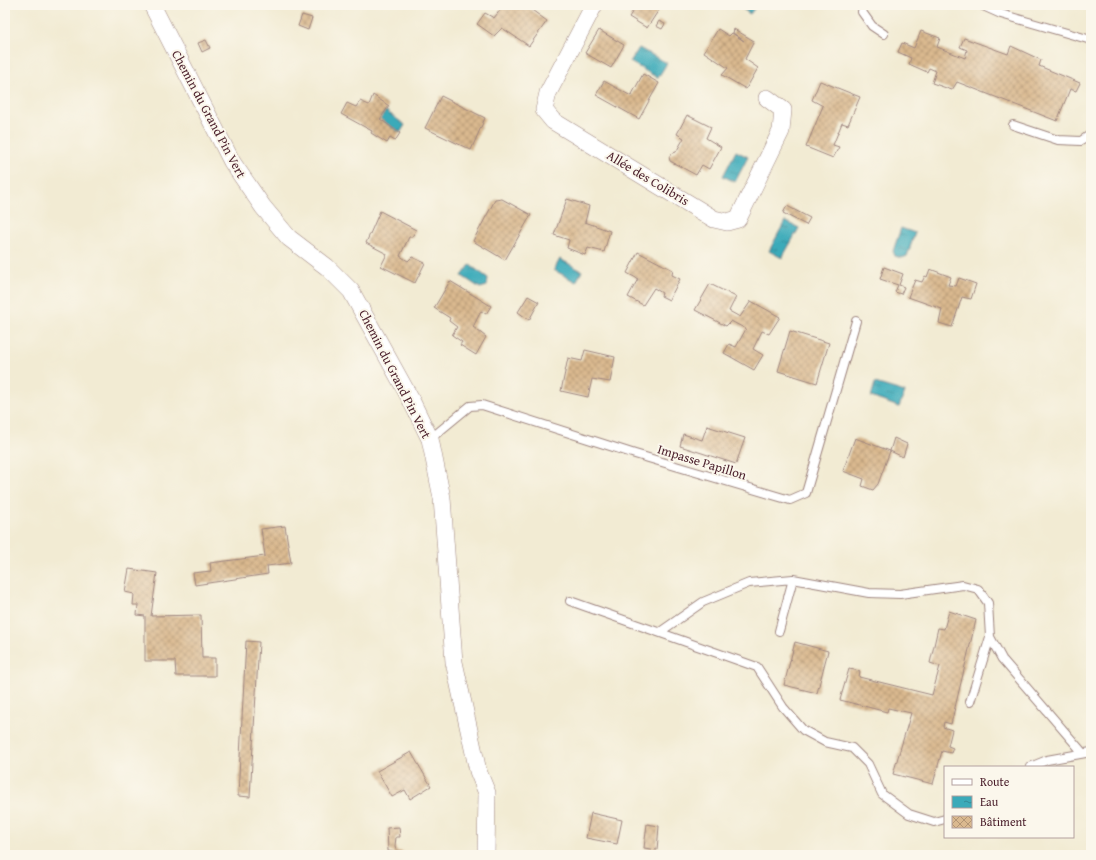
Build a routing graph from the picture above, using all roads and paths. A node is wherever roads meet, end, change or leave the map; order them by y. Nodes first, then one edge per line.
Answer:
1 (152, 5) edge
2 (594, 5) edge
3 (863, 5) edge
4 (980, 5) edge
5 (1004, 5) edge
6 (1001, 14) junction
7 (884, 34) dead end
8 (1091, 40) edge
9 (767, 98) dead end
10 (1013, 125) dead end
11 (1091, 134) edge
12 (856, 321) dead end
13 (430, 439) junction
14 (793, 579) junction
15 (570, 601) dead end
16 (779, 631) dead end
17 (660, 632) junction
18 (990, 637) junction
19 (970, 702) dead end
20 (1087, 753) edge
21 (1032, 766) edge
22 (944, 819) edge
23 (486, 855) edge

1 - 13 street, Chemin du Grand Pin Vert
2 - 9 street, Allée des Colibris
3 - 7 lane
4 - 6 lane
5 - 6 lane
6 - 8 lane
10 - 11 lane
12 - 13 lane, Impasse Papillon
13 - 23 street, Chemin du Grand Pin Vert
14 - 16 lane
14 - 17 lane
14 - 18 lane
15 - 17 lane
17 - 22 lane
18 - 19 lane
18 - 20 lane
20 - 21 lane

